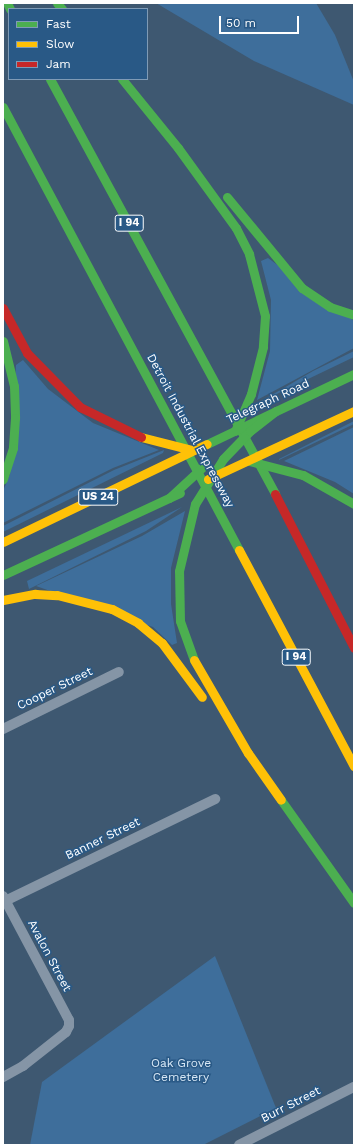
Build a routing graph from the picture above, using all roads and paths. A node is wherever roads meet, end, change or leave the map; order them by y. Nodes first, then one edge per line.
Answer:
1 (51, 80) edge
2 (123, 80) edge
3 (3, 108) edge
4 (178, 148) junction
5 (3, 308) edge
6 (354, 315) edge
7 (3, 341) edge
8 (354, 374) edge
9 (276, 411) junction
10 (354, 411) edge
11 (236, 430) junction
12 (292, 440) junction
13 (192, 450) junction
14 (218, 450) junction
15 (231, 451) junction
16 (212, 458) junction
17 (223, 460) junction
18 (250, 461) junction
19 (154, 469) junction
20 (3, 479) edge
21 (208, 479) junction
22 (169, 498) junction
23 (354, 504) edge
24 (3, 542) edge
25 (3, 575) edge
26 (3, 600) edge
27 (354, 648) edge
28 (119, 672) dead end
29 (3, 729) edge
30 (248, 753) junction
31 (354, 766) edge
32 (215, 799) dead end
33 (4, 899) edge
34 (354, 903) edge
35 (3, 1077) edge
36 (354, 1087) edge
37 (239, 1145) edge

1 - 27 highway, I 94
2 - 4 highway
3 - 31 highway, Detroit Industrial Expressway / I 94
4 - 6 highway
4 - 11 highway
5 - 13 highway
7 - 20 highway
8 - 9 highway, Telegraph Road / US 24
9 - 11 highway, Telegraph Road / US 24
9 - 15 highway
10 - 12 highway, US 24
11 - 13 highway, Telegraph Road / US 24
11 - 14 highway
12 - 15 highway
12 - 18 highway, US 24
13 - 14 highway
13 - 19 highway, US 24
14 - 15 highway
14 - 16 highway
15 - 17 highway
16 - 17 highway
16 - 19 highway
16 - 22 highway
17 - 18 highway
17 - 21 highway
18 - 21 highway, US 24
18 - 23 highway
19 - 24 highway, US 24
21 - 22 highway, US 24
21 - 30 highway
22 - 25 highway, US 24
26 - 30 highway
28 - 29 street, Cooper Street
30 - 34 highway
32 - 33 street, Banner Street
33 - 35 street, Avalon Street
36 - 37 street, Burr Street

